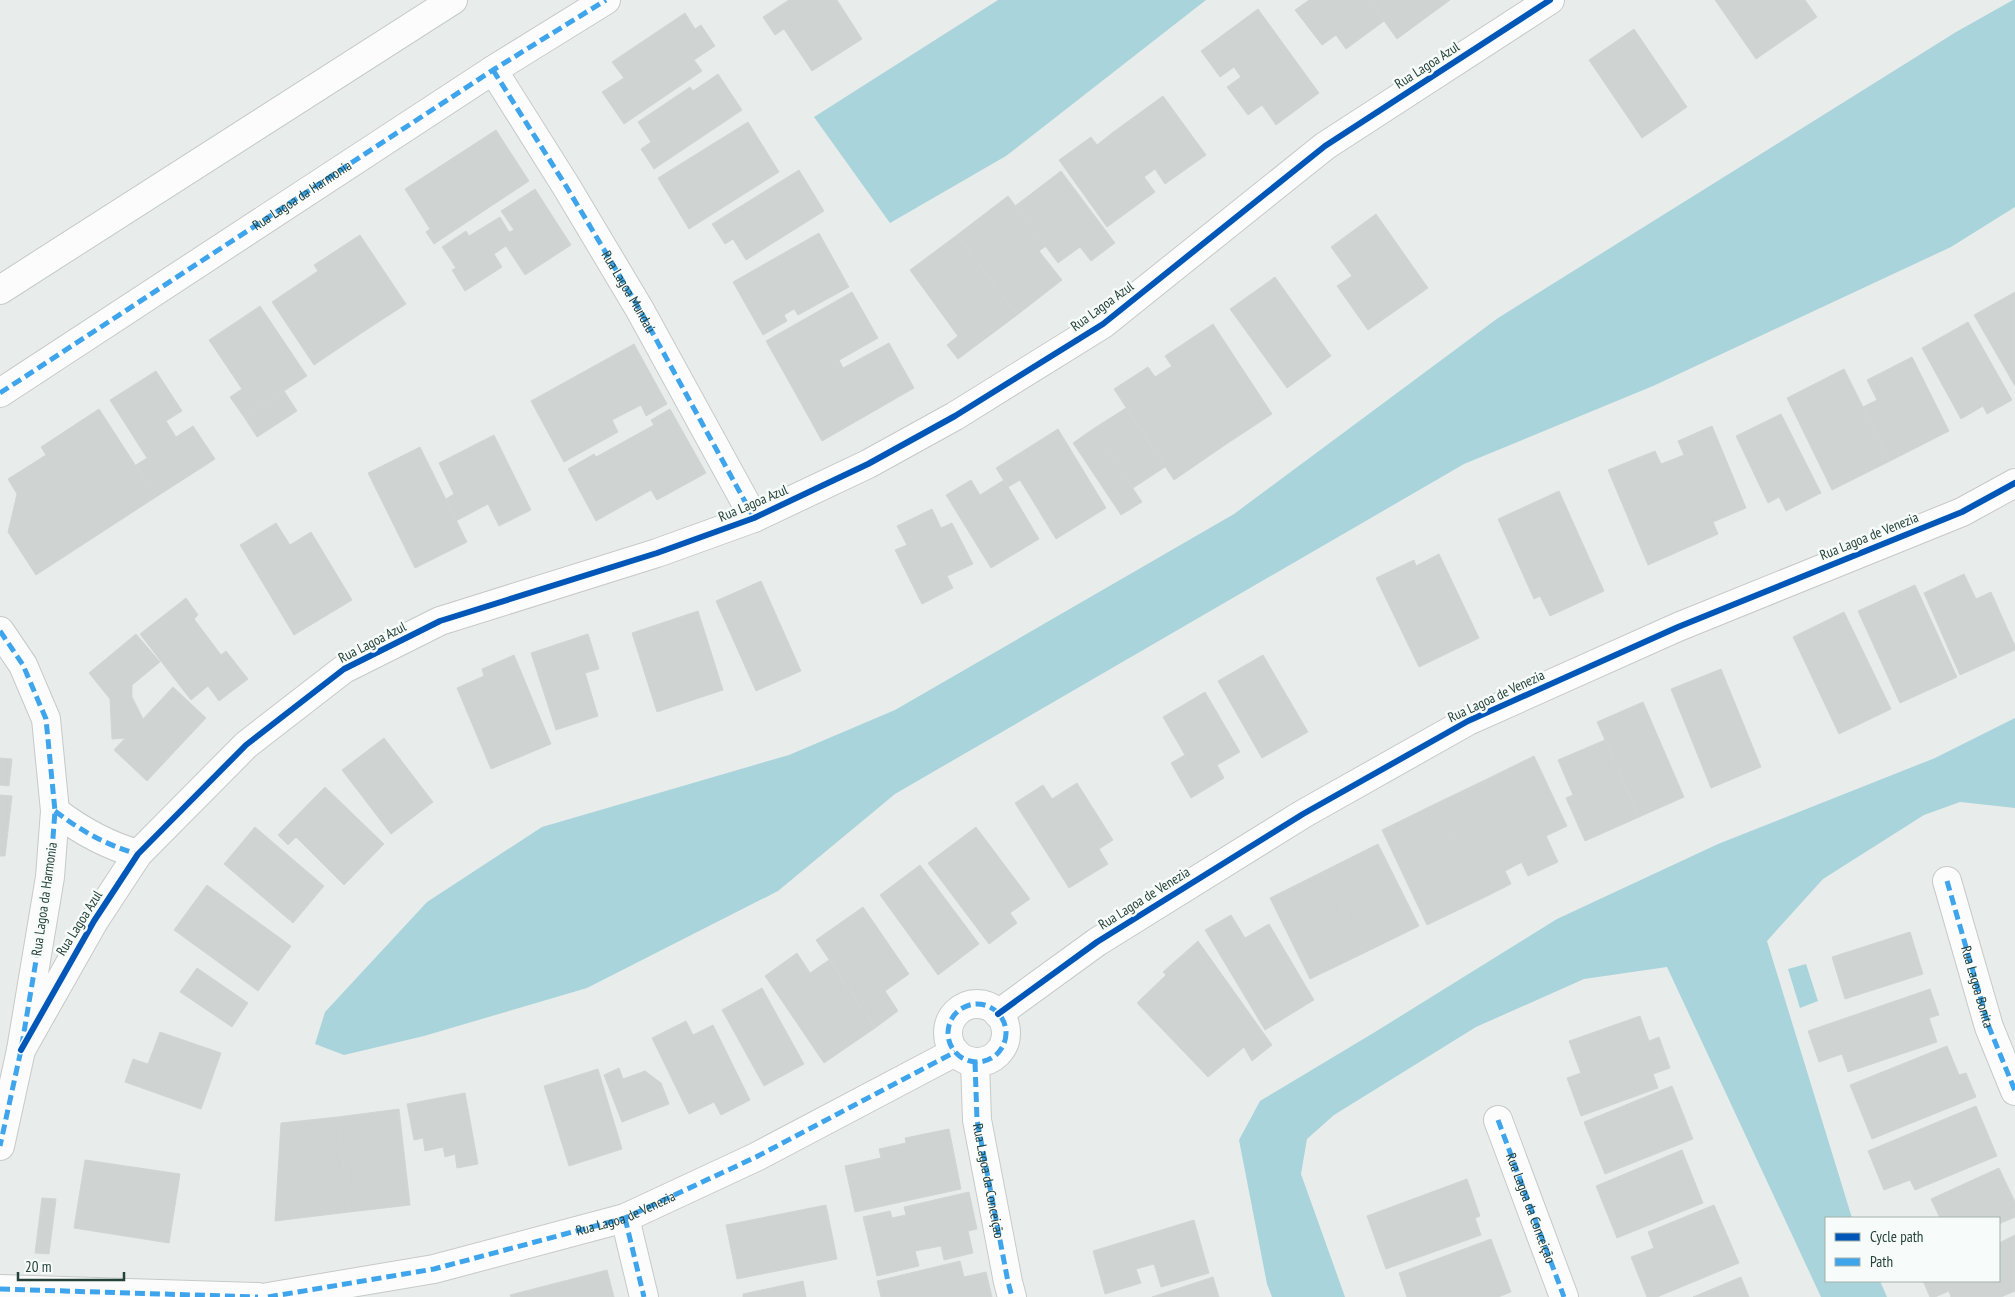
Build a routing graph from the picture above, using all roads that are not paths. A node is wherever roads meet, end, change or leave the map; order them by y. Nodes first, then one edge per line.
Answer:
1 (453, 0) edge
2 (606, 0) edge
3 (1550, 0) edge
4 (493, 70) junction
5 (0, 290) edge
6 (0, 393) edge
7 (2015, 483) edge
8 (754, 518) junction
9 (0, 631) edge
10 (55, 811) junction
11 (138, 854) junction
12 (1947, 881) dead end
13 (998, 1014) junction
14 (21, 1050) junction
15 (965, 1057) junction
16 (2015, 1091) edge
17 (1498, 1120) dead end
18 (0, 1146) edge
19 (626, 1218) junction
20 (0, 1289) edge
21 (258, 1297) edge
22 (268, 1297) edge
23 (644, 1297) edge
24 (1012, 1297) edge
25 (1564, 1297) edge

1 - 5 street
2 - 4 street, Rua Lagoa da Harmonia
3 - 8 street, Rua Lagoa Azul
4 - 6 street, Rua Lagoa da Harmonia
4 - 8 street, Rua Lagoa Mundaú
7 - 13 street, Rua Lagoa de Venezia
8 - 11 street, Rua Lagoa Azul
9 - 10 street, Rua Lagoa da Harmonia
10 - 11 street
10 - 14 street, Rua Lagoa da Harmonia
11 - 14 street, Rua Lagoa Azul
12 - 16 street, Rua Lagoa Bonita
13 - 15 street
13 - 15 street
14 - 18 street, Rua Lagoa da Harmonia
15 - 19 street, Rua Lagoa de Venezia
15 - 24 street, Rua Lagoa da Conceição
17 - 25 street, Rua Lagoa da Conceição
19 - 22 street, Rua Lagoa de Venezia
19 - 23 street
20 - 21 street

